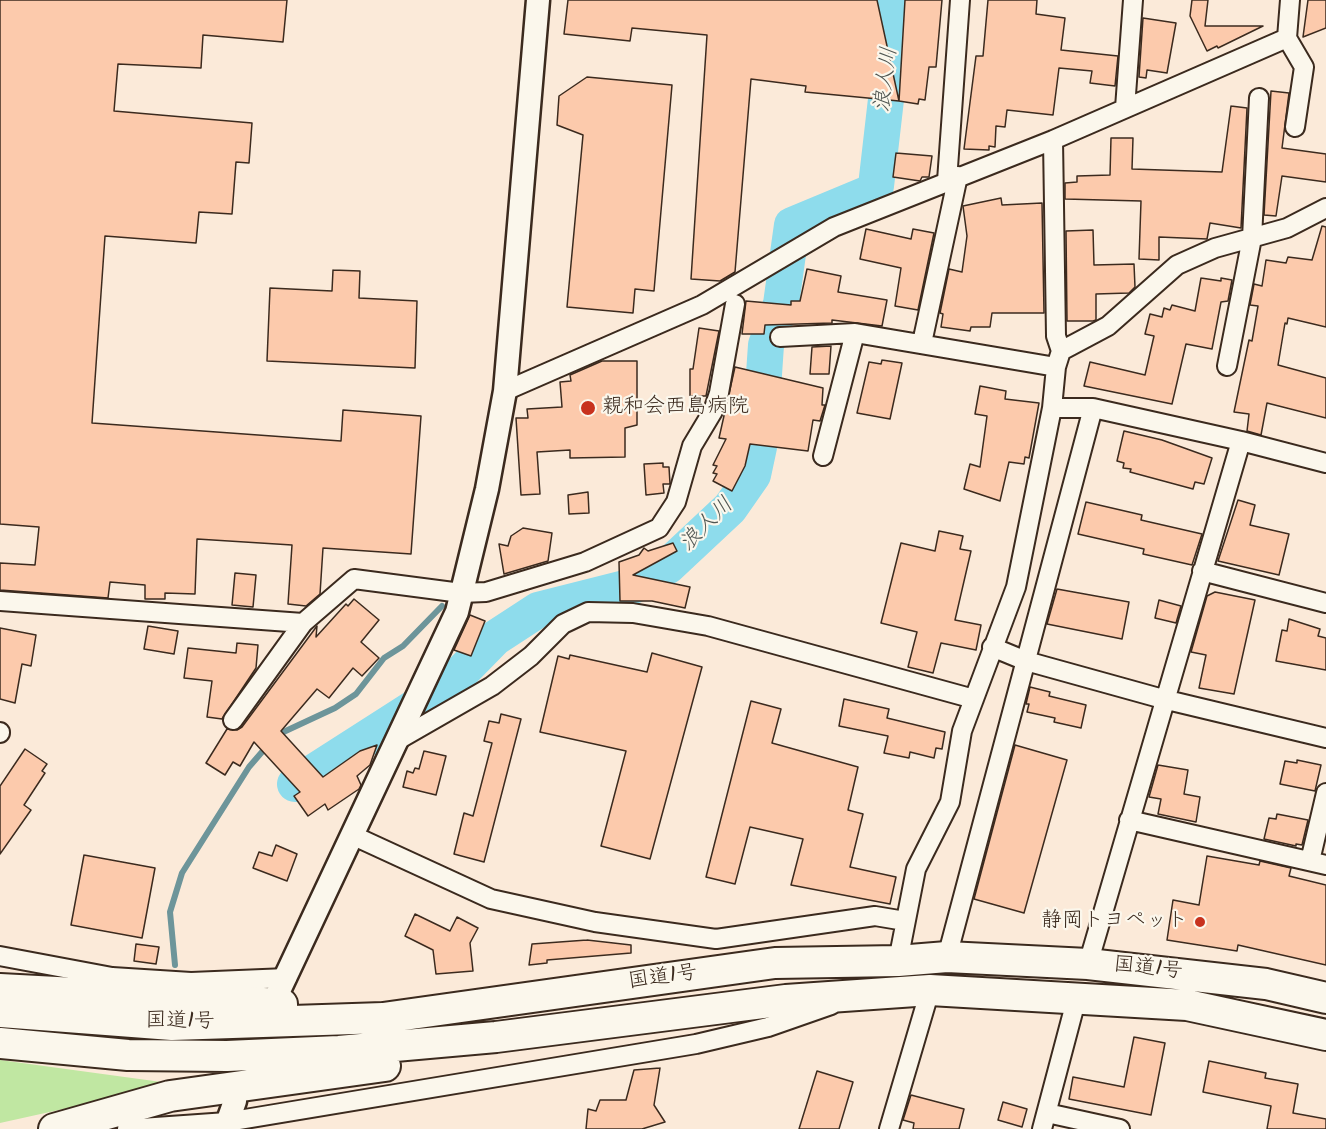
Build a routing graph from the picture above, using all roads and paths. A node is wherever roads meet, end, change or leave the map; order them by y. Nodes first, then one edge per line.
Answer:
1 (538, 0) edge
2 (960, 0) edge
3 (1133, 0) edge
4 (1290, 0) edge
5 (1287, 38) junction
6 (1259, 99) dead end
7 (1125, 108) junction
8 (1295, 127) dead end
9 (1053, 140) junction
10 (952, 178) junction
11 (1326, 208) edge
12 (1252, 238) junction
13 (735, 304) dead end
14 (855, 333) junction
15 (780, 337) dead end
16 (922, 343) junction
17 (1058, 359) junction
18 (1227, 366) dead end
19 (505, 391) junction
20 (1052, 408) junction
21 (1093, 408) junction
22 (1240, 441) junction
23 (823, 456) dead end
24 (1326, 463) edge
25 (1202, 571) junction
26 (461, 592) junction
27 (0, 601) edge
28 (1326, 603) edge
29 (303, 623) junction
30 (992, 647) junction
31 (1026, 661) junction
32 (974, 699) junction
33 (1163, 699) junction
34 (232, 720) dead end
35 (400, 734) junction
36 (1326, 738) edge
37 (1326, 793) edge
38 (1129, 820) junction
39 (354, 836) junction
40 (1318, 863) edge
41 (905, 921) junction
42 (0, 956) edge
43 (947, 957) junction
44 (898, 961) junction
45 (1088, 964) junction
46 (281, 988) joint
47 (0, 989) edge
48 (930, 990) junction
49 (866, 993) junction
50 (1077, 997) junction
51 (1326, 998) edge
52 (0, 1012) edge
53 (383, 1018) junction
54 (1326, 1035) edge
55 (496, 1036) junction
56 (0, 1044) edge
57 (229, 1117) edge
58 (1044, 1121) edge
59 (54, 1129) edge
60 (127, 1129) edge
61 (889, 1129) edge
62 (1120, 1129) edge

1 - 19 street
2 - 10 street
3 - 7 street
4 - 5 street
5 - 7 street
5 - 8 street
6 - 12 street
7 - 9 street
9 - 10 street
9 - 17 street
10 - 16 street
10 - 19 street
11 - 12 street
12 - 17 street
12 - 18 street
13 - 26 street
14 - 15 street
14 - 16 street
14 - 23 street
16 - 17 street
17 - 20 street
19 - 26 street
20 - 21 street
20 - 30 street
21 - 22 street
21 - 31 street
22 - 24 street
22 - 25 street
25 - 28 street
25 - 33 street
26 - 29 street
26 - 35 street
27 - 29 street
29 - 34 street
30 - 31 street
30 - 32 street
31 - 33 street
31 - 43 street
32 - 35 street
32 - 41 street
33 - 36 street
33 - 38 street
35 - 39 street
37 - 40 street
38 - 40 street
38 - 45 street
39 - 41 street
39 - 46 street
41 - 44 street
42 - 46 street
43 - 44 highway, 国道1号
43 - 45 highway, 国道1号
44 - 53 highway, 国道1号
45 - 51 highway, 国道1号
47 - 53 highway
48 - 49 highway, 国道1号
48 - 50 highway, 国道1号
48 - 61 street
49 - 55 highway, 国道1号
49 - 57 street
50 - 54 highway, 国道1号
50 - 58 street
52 - 53 highway, 国道1号
55 - 56 highway, 国道1号
55 - 59 highway
57 - 60 street
58 - 62 street

